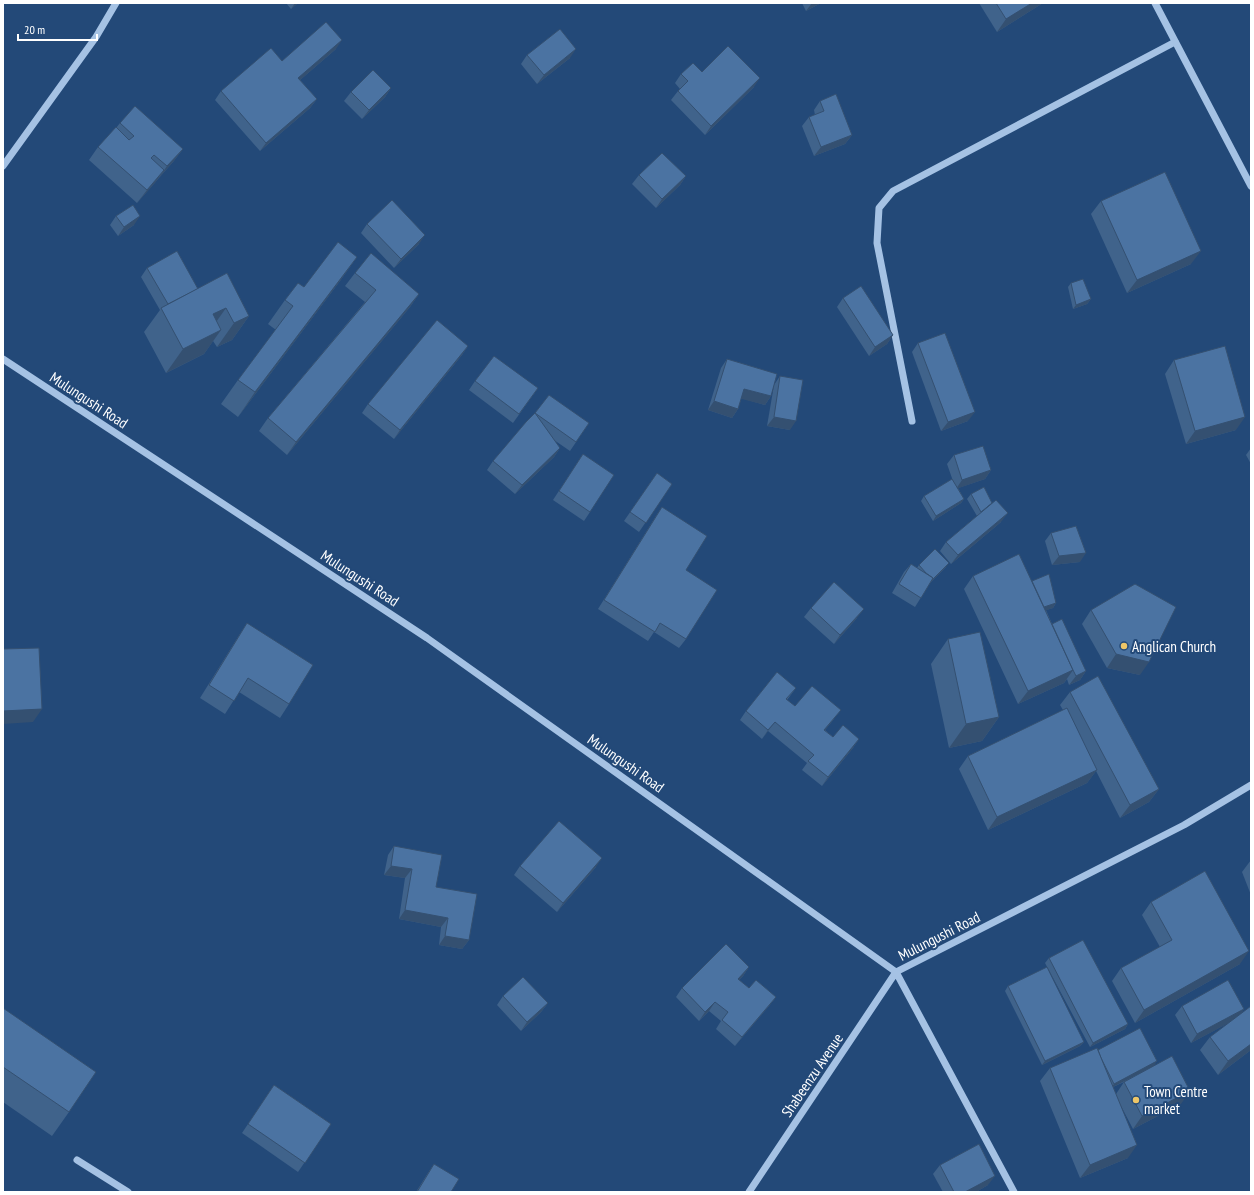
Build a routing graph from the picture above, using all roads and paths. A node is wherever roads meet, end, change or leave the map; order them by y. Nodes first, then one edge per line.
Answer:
1 (116, 3) edge
2 (1155, 3) edge
3 (1175, 42) junction
4 (3, 166) edge
5 (1251, 186) edge
6 (3, 359) edge
7 (912, 421) dead end
8 (1251, 785) edge
9 (896, 972) junction
10 (77, 1160) dead end
11 (128, 1192) edge
12 (748, 1192) edge
13 (1014, 1192) edge

1 - 4 street
2 - 3 street
3 - 5 street
3 - 7 street
6 - 9 street, Mulungushi Road
8 - 9 street, Mulungushi Road
9 - 12 street, Shabeenzu Avenue
9 - 13 street
10 - 11 street

